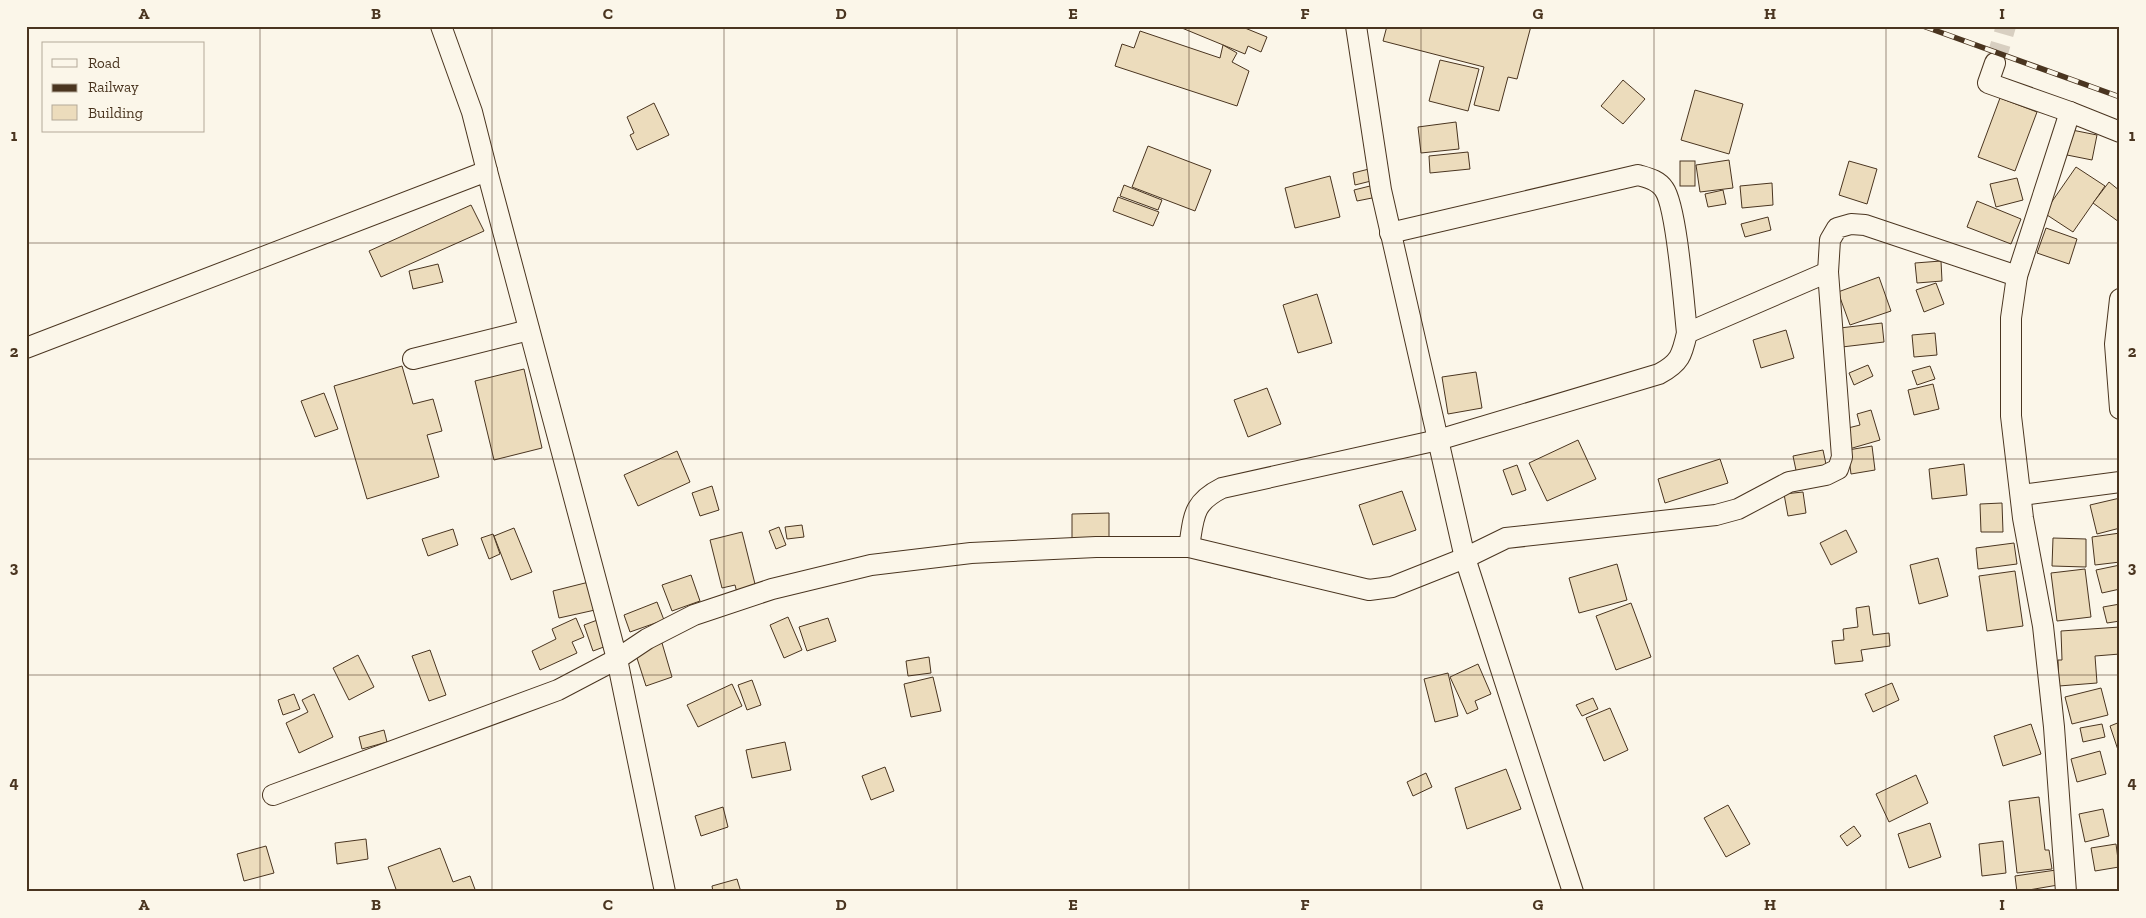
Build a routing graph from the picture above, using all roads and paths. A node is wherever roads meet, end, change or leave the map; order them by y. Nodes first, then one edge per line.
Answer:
1 (441, 26) edge
2 (1356, 26) edge
3 (1995, 62) tunnel mouth
4 (2070, 112) junction
5 (2120, 132) edge
6 (487, 171) junction
7 (1390, 234) junction
8 (1828, 272) junction
9 (2017, 276) junction
10 (2120, 299) edge
11 (529, 330) junction
12 (1687, 333) junction
13 (26, 348) edge
14 (412, 359) dead end
15 (2120, 409) edge
16 (1438, 440) junction
17 (2120, 482) edge
18 (2021, 495) junction
19 (1188, 547) junction
20 (1465, 558) junction
21 (618, 659) junction
22 (273, 795) dead end
23 (665, 892) edge
24 (1573, 892) edge
25 (2066, 892) edge

1 - 6 street
2 - 7 street
3 - 4 street
4 - 5 street
4 - 9 street
6 - 11 street
6 - 13 street
7 - 12 street
7 - 16 street
8 - 9 street
8 - 12 street
8 - 20 street
9 - 18 street
10 - 15 street
11 - 14 street
11 - 21 street
12 - 16 street
16 - 19 street
16 - 20 street
17 - 18 street
18 - 25 street
19 - 20 street
19 - 21 street
20 - 24 street
21 - 22 street
21 - 23 street

